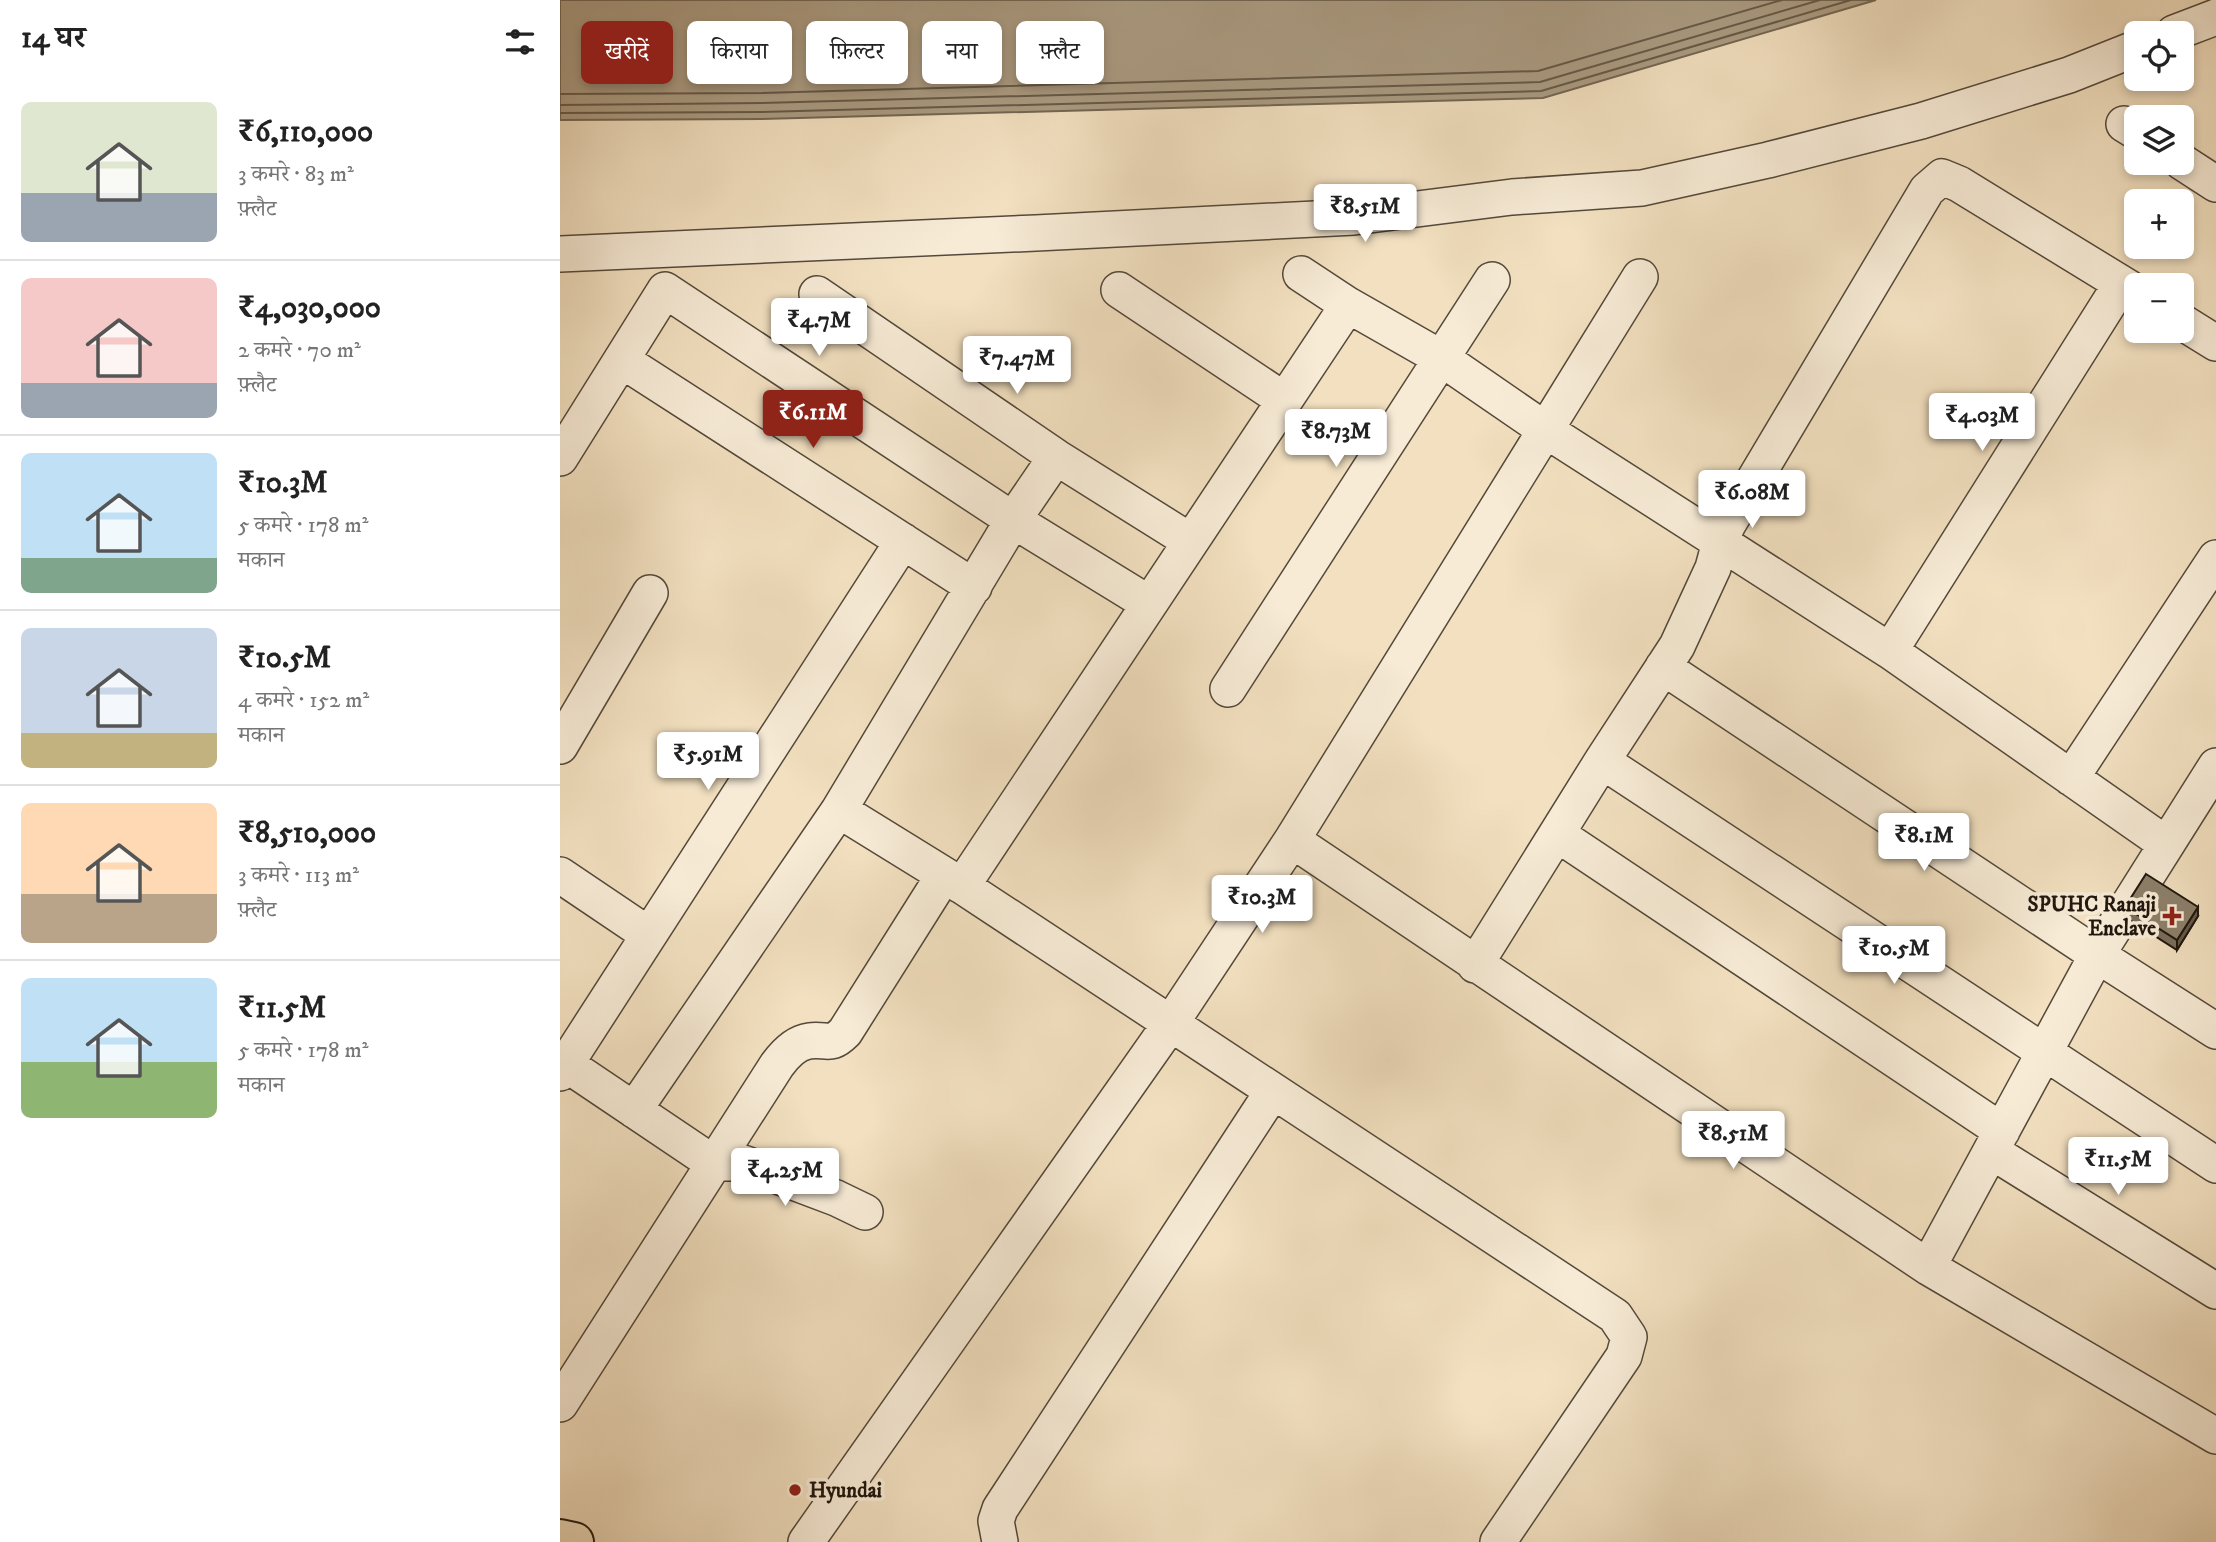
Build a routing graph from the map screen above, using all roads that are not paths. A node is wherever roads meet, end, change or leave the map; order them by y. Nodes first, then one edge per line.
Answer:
1 (2216, 17) edge
2 (2194, 25) edge
3 (2124, 53) edge
4 (2194, 170) edge
5 (2216, 184) edge
6 (560, 254) edge
7 (1301, 274) dead end
8 (1640, 277) dead end
9 (1492, 280) dead end
10 (2124, 285) edge
11 (1119, 290) dead end
12 (817, 294) dead end
13 (2124, 296) edge
14 (1348, 305) junction
15 (2194, 329) edge
16 (2216, 343) edge
17 (1441, 358) junction
18 (623, 361) junction
19 (1284, 400) junction
20 (1547, 431) junction
21 (1056, 457) junction
22 (560, 458) edge
23 (1013, 520) junction
24 (903, 541) junction
25 (1190, 541) junction
26 (1720, 542) junction
27 (2216, 558) edge
28 (974, 587) junction
29 (650, 593) dead end
30 (1148, 603) junction
31 (1890, 651) junction
32 (1663, 667) junction
33 (1228, 689) dead end
34 (560, 746) edge
35 (1602, 761) junction
36 (2216, 765) edge
37 (2071, 778) junction
38 (839, 810) junction
39 (1557, 834) junction
40 (1292, 840) junction
41 (2166, 844) junction
42 (560, 875) edge
43 (953, 881) junction
44 (649, 935) junction
45 (2097, 955) junction
46 (1475, 965) junction
47 (1171, 1023) junction
48 (2216, 1031) edge
49 (2045, 1051) junction
50 (562, 1066) edge
51 (1273, 1091) junction
52 (634, 1110) junction
53 (1996, 1141) junction
54 (713, 1163) junction
55 (2216, 1165) edge
56 (866, 1212) dead end
57 (1928, 1268) junction
58 (2216, 1291) edge
59 (560, 1404) edge
60 (2216, 1436) edge
61 (560, 1539) edge
62 (573, 1542) edge
63 (806, 1542) edge
64 (1000, 1542) edge
65 (1498, 1542) edge

1 - 2 street
3 - 6 street
4 - 5 street
7 - 14 street
8 - 20 street
9 - 17 street
10 - 26 street
11 - 19 street
12 - 21 street
13 - 31 street
14 - 17 street
14 - 19 street
15 - 16 street
17 - 20 street
17 - 33 street
18 - 22 street
18 - 23 street
18 - 24 street
19 - 25 street
20 - 26 street
20 - 40 street
21 - 23 street
21 - 25 street
23 - 28 street
23 - 30 street
24 - 28 street
24 - 44 street
25 - 30 street
26 - 31 street
26 - 32 street
27 - 37 street
28 - 38 street
29 - 34 street
30 - 43 street
31 - 37 street
32 - 35 street
32 - 45 street
35 - 39 street
35 - 49 street
36 - 41 street
37 - 41 street
38 - 43 street
38 - 52 street
39 - 46 street
39 - 53 street
40 - 46 street
40 - 47 street
41 - 45 street
42 - 44 street
43 - 47 street
43 - 54 street
44 - 50 street
45 - 48 street
45 - 49 street
46 - 57 street
47 - 51 street
47 - 63 street
49 - 53 street
49 - 55 street
50 - 52 street
51 - 64 street
51 - 65 street
52 - 54 street
53 - 57 street
53 - 58 street
54 - 56 street
54 - 59 street
57 - 60 street
61 - 62 main road

